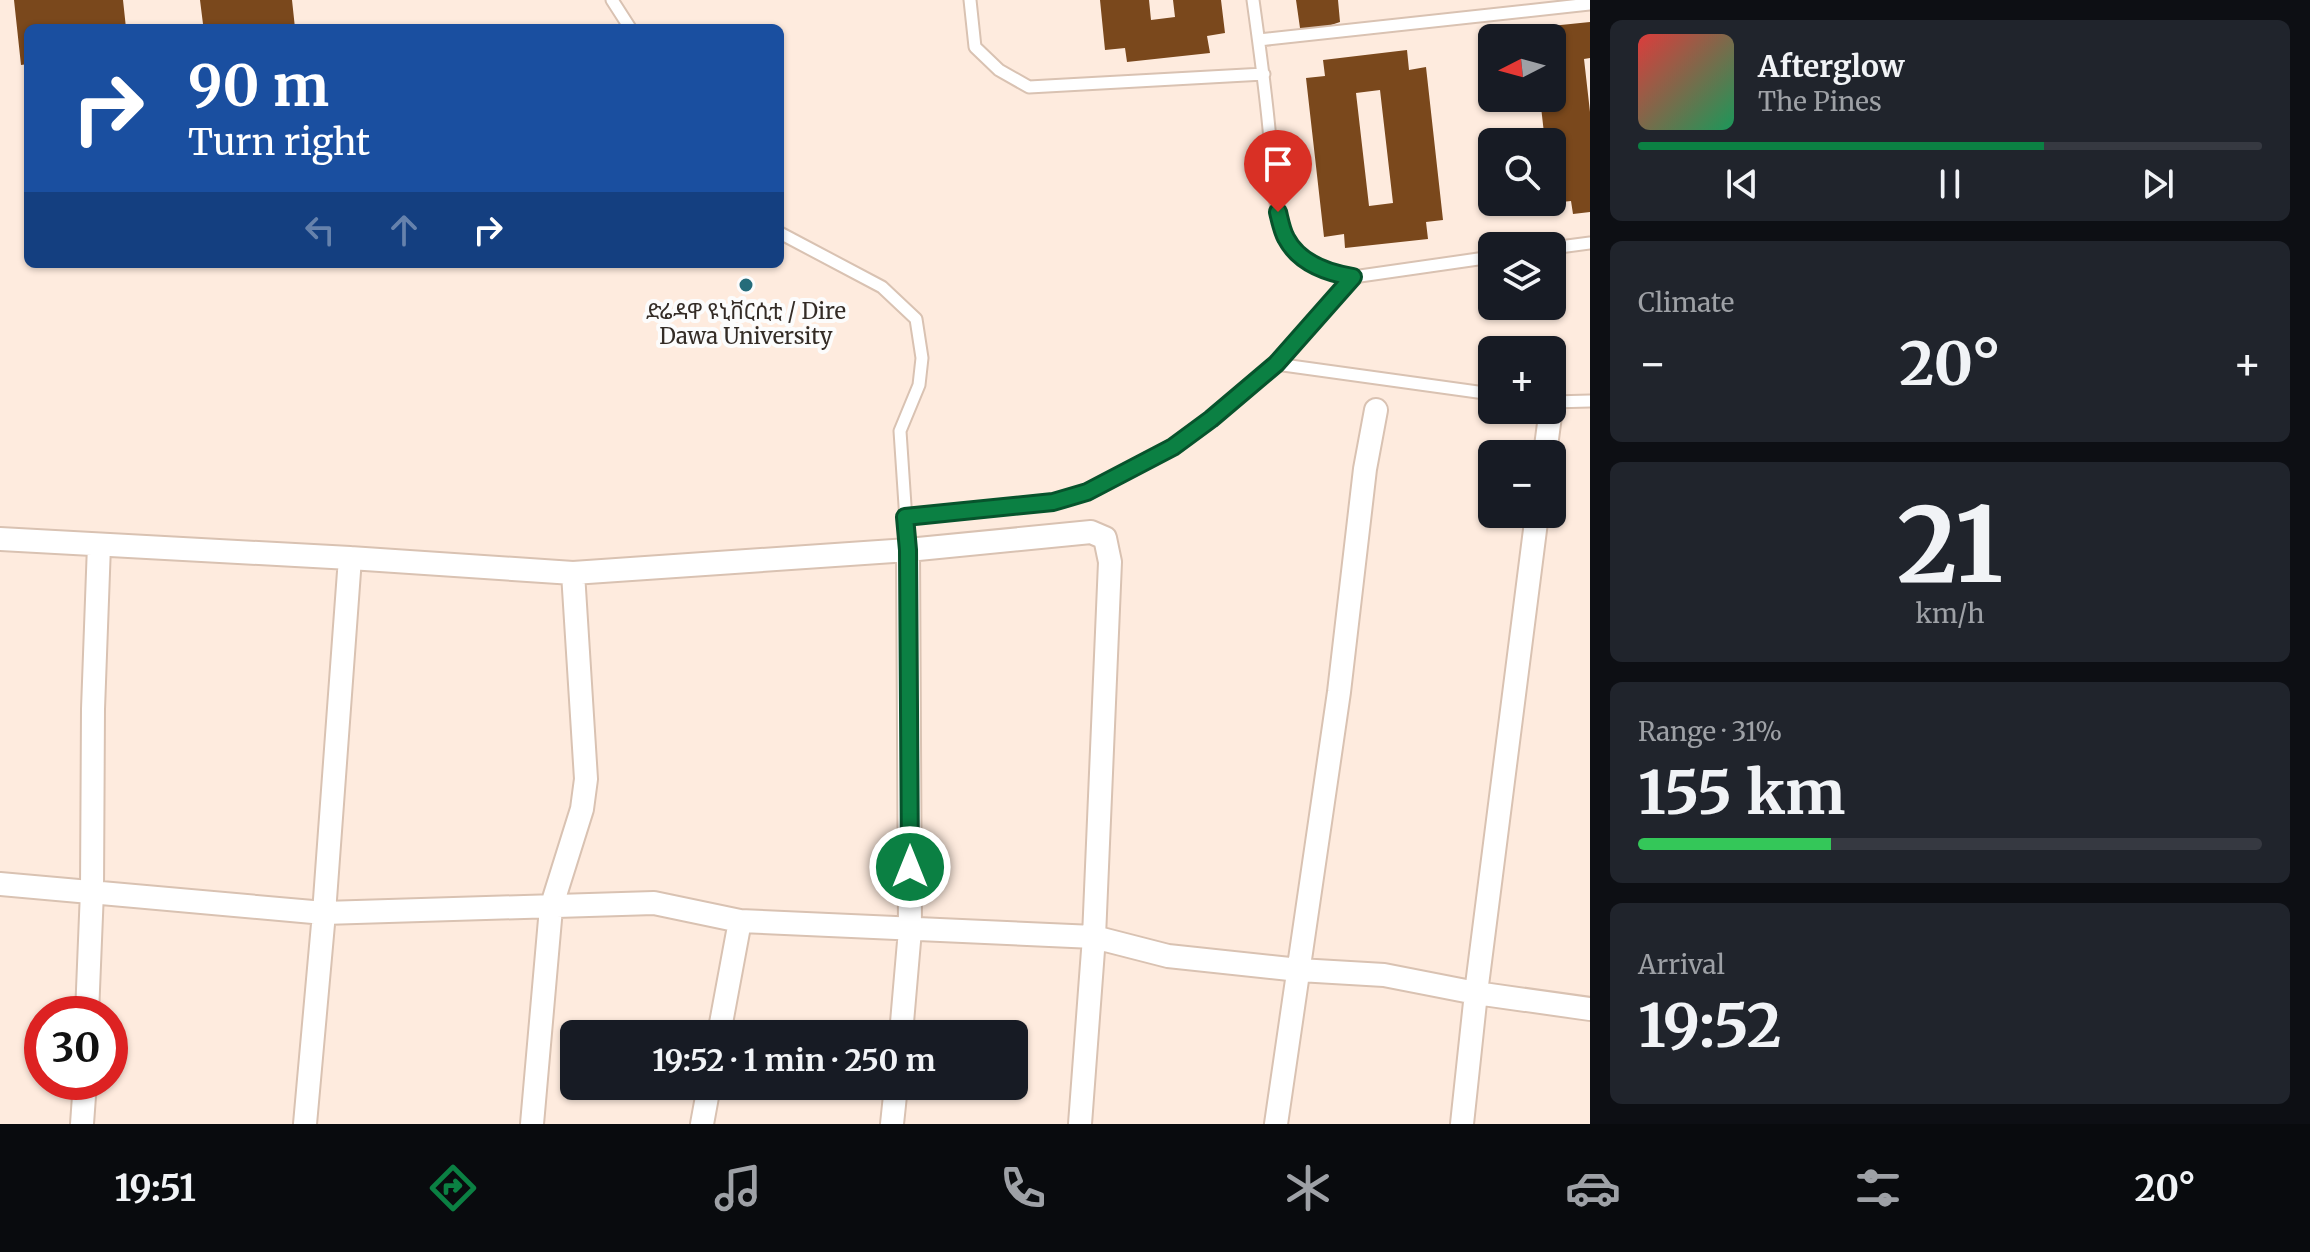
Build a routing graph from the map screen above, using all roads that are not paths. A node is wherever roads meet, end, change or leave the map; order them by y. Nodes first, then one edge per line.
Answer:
1 (612, 0) edge
2 (970, 0) edge
3 (1253, 0) edge
4 (1590, 4) edge
5 (627, 24) edge
6 (1259, 40) junction
7 (1264, 74) junction
8 (784, 235) edge
9 (1590, 243) edge
10 (1566, 246) edge
11 (1478, 259) edge
12 (1353, 277) junction
13 (1276, 364) junction
14 (1478, 392) edge
15 (1590, 401) edge
16 (1566, 404) edge
17 (1376, 410) dead end
18 (905, 517) junction
19 (1535, 528) edge
20 (0, 539) edge
21 (99, 545) junction
22 (908, 550) junction
23 (350, 558) junction
24 (573, 573) junction
25 (0, 884) edge
26 (92, 891) junction
27 (551, 908) junction
28 (324, 913) junction
29 (740, 921) junction
30 (910, 930) junction
31 (1094, 937) junction
32 (1299, 970) junction
33 (1476, 993) junction
34 (88, 996) edge
35 (1590, 1009) edge
36 (722, 1020) edge
37 (902, 1020) edge
38 (84, 1100) edge
39 (706, 1100) edge
40 (895, 1100) edge
41 (82, 1124) edge
42 (305, 1124) edge
43 (532, 1124) edge
44 (702, 1124) edge
45 (892, 1124) edge
46 (1080, 1124) edge
47 (1276, 1124) edge
48 (1462, 1124) edge

1 - 5 lane
2 - 7 lane
3 - 6 lane
4 - 6 lane
6 - 7 lane
7 - 12 lane
8 - 18 lane
9 - 10 lane
11 - 12 lane
12 - 13 lane
13 - 14 lane
13 - 18 lane
15 - 16 lane
17 - 32 street
18 - 22 lane
19 - 33 street
20 - 21 street
21 - 23 street
21 - 26 street
22 - 24 street
22 - 30 street
22 - 31 street
23 - 24 street
23 - 28 street
24 - 27 street
25 - 26 street
26 - 28 street
26 - 34 street
27 - 28 street
27 - 29 street
27 - 43 street
28 - 42 street
29 - 30 street
29 - 36 street
30 - 31 street
30 - 37 street
31 - 32 street
31 - 46 street
32 - 33 street
32 - 47 street
33 - 35 street
33 - 48 street
38 - 41 street
39 - 44 street
40 - 45 street

